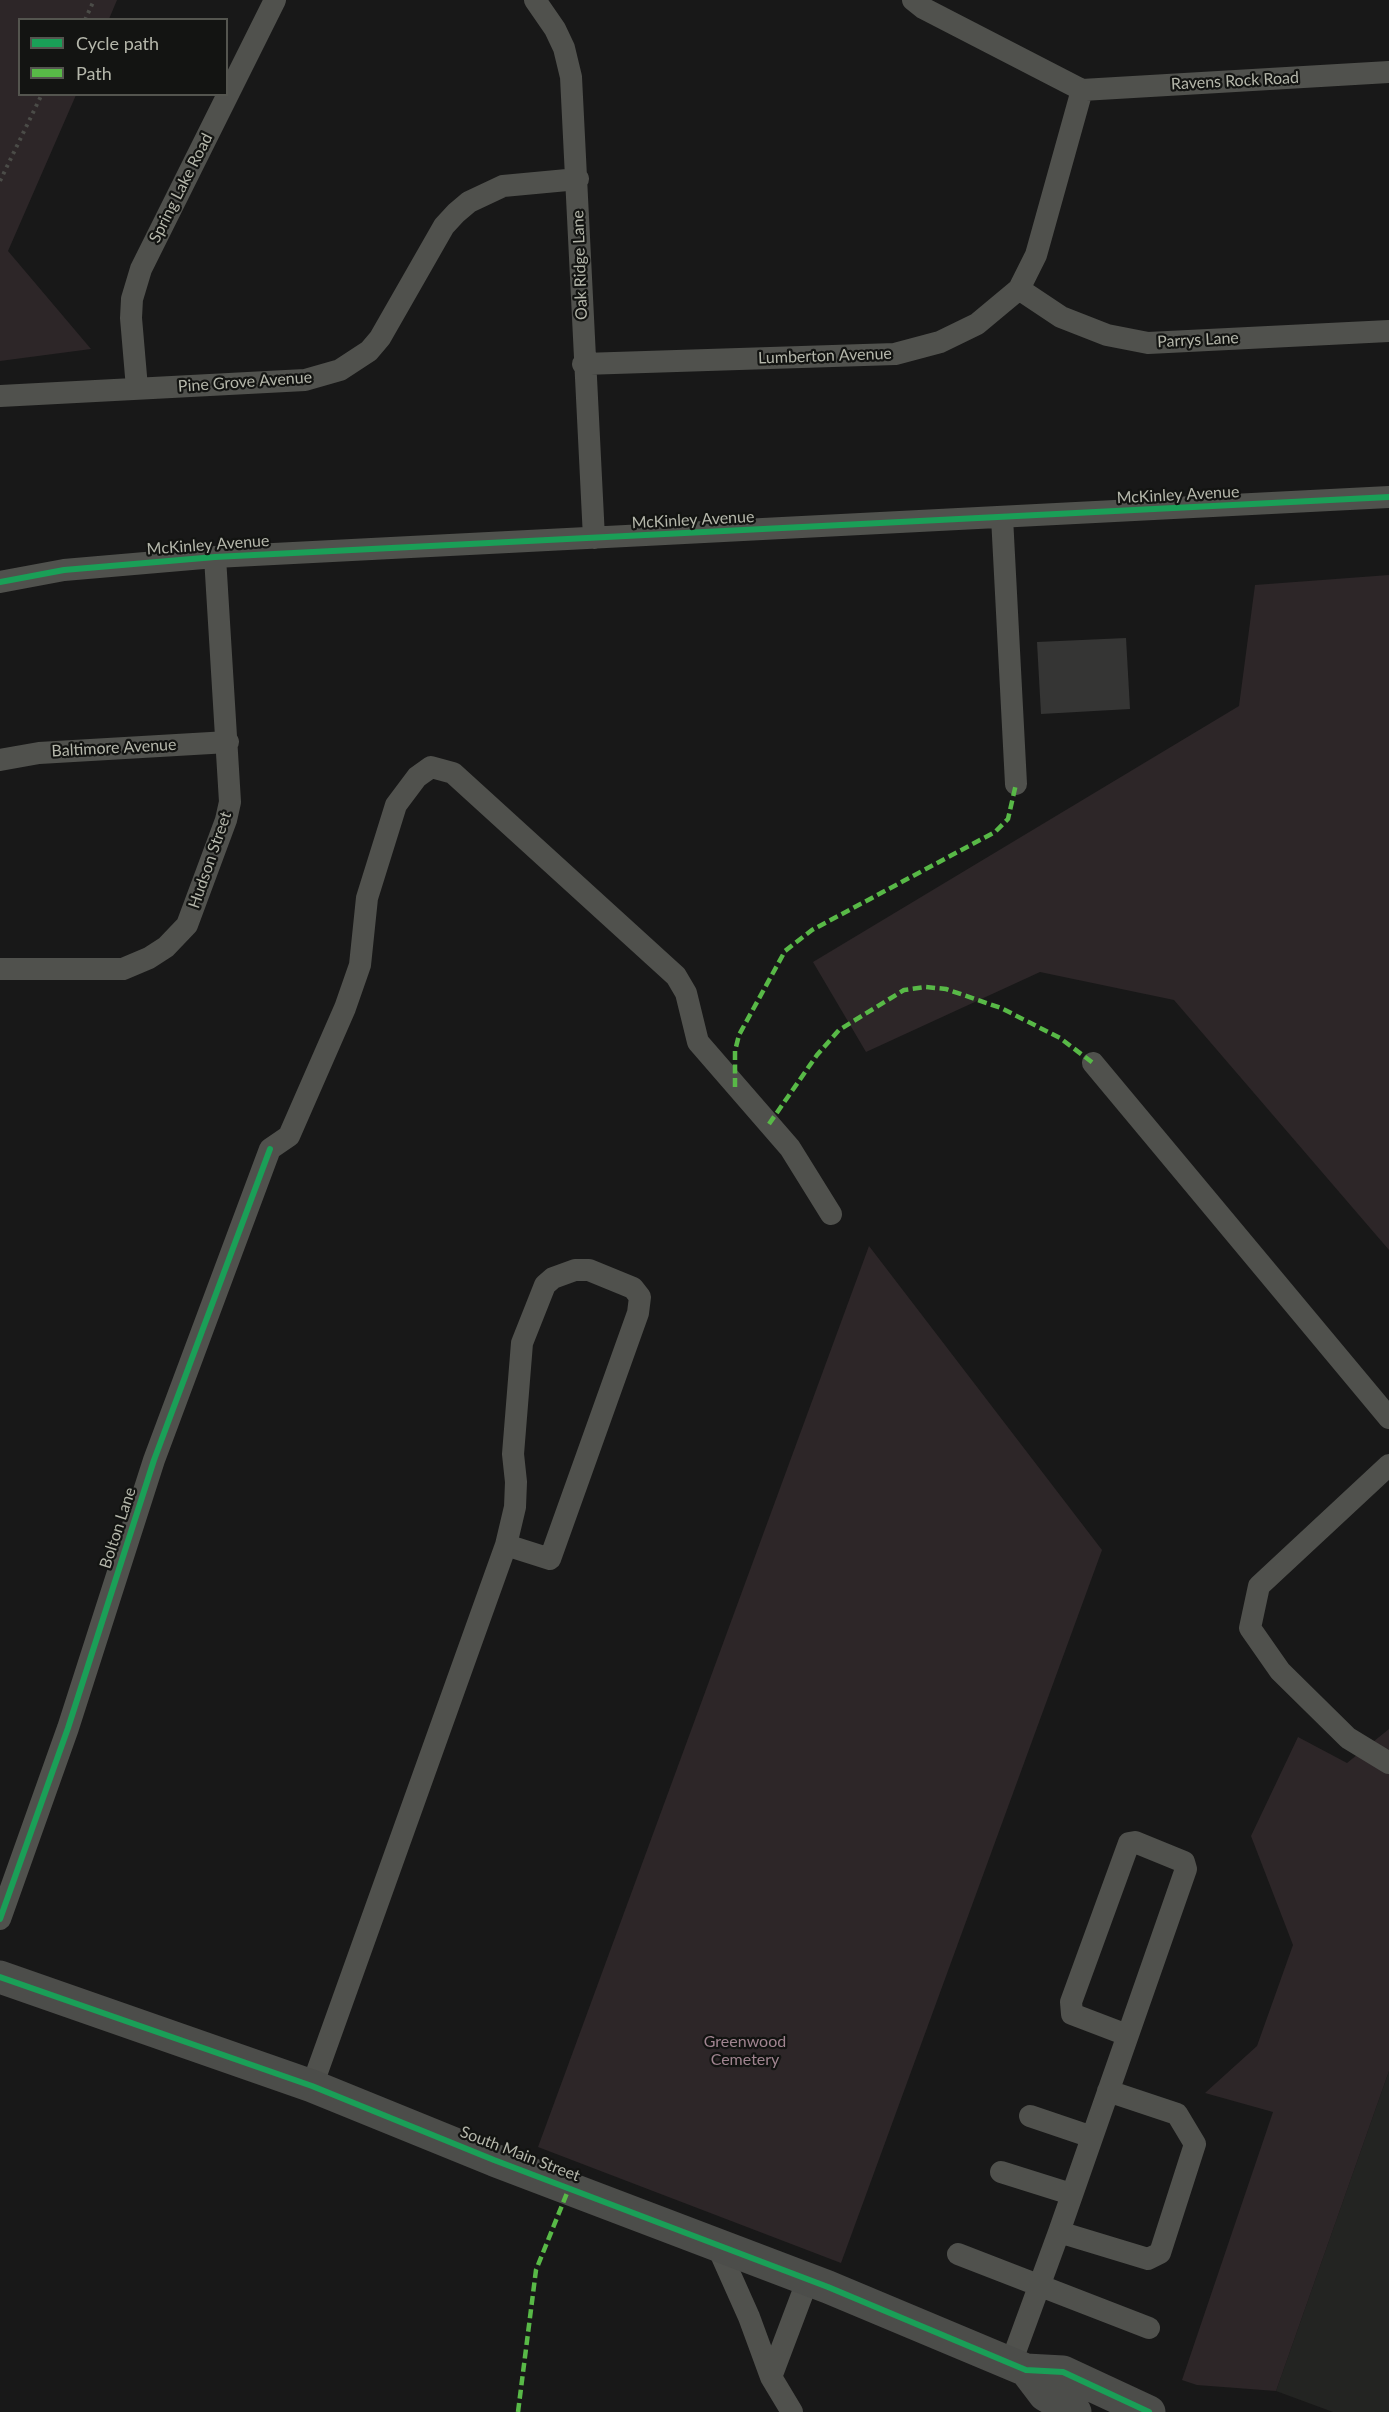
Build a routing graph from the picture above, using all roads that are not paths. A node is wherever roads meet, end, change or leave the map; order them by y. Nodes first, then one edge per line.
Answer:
1 (275, 0) edge
2 (535, 0) edge
3 (913, 0) edge
4 (1389, 72) edge
5 (1082, 90) junction
6 (228, 94) edge
7 (227, 96) edge
8 (578, 178) junction
9 (1018, 289) junction
10 (1389, 331) edge
11 (583, 364) junction
12 (136, 388) junction
13 (0, 396) edge
14 (1389, 497) edge
15 (1002, 517) junction
16 (594, 538) junction
17 (215, 557) junction
18 (0, 582) edge
19 (228, 742) junction
20 (0, 760) edge
21 (1016, 784) dead end
22 (0, 969) edge
23 (1093, 1063) dead end
24 (831, 1214) dead end
25 (1389, 1418) edge
26 (1389, 1465) edge
27 (506, 1545) junction
28 (1389, 1763) edge
29 (0, 1919) edge
30 (0, 1977) edge
31 (1127, 2035) junction
32 (312, 2086) junction
33 (1108, 2091) junction
34 (1030, 2116) dead end
35 (1092, 2137) junction
36 (1001, 2172) dead end
37 (1071, 2194) junction
38 (1059, 2232) junction
39 (716, 2242) junction
40 (958, 2254) dead end
41 (808, 2279) junction
42 (1040, 2285) junction
43 (1149, 2328) dead end
44 (1018, 2367) junction
45 (771, 2377) junction
46 (1151, 2409) edge
47 (792, 2412) edge
48 (1075, 2412) edge

1 - 6 street, Spring Lake Road
2 - 8 street, Oak Ridge Lane
3 - 5 street
4 - 5 street, Ravens Rock Road
5 - 9 street, Lumberton Avenue
7 - 12 street, Spring Lake Road
8 - 11 street, Oak Ridge Lane
8 - 12 street, Pine Grove Avenue
9 - 10 street, Parrys Lane
9 - 11 street, Lumberton Avenue
11 - 16 street, Oak Ridge Lane
12 - 13 street, Pine Grove Avenue
14 - 15 street, McKinley Avenue
15 - 16 street, McKinley Avenue
15 - 21 street
16 - 17 street, McKinley Avenue
17 - 18 street, McKinley Avenue
17 - 19 street, Hudson Street
19 - 20 street, Baltimore Avenue
19 - 22 street, Hudson Street
23 - 25 street
24 - 29 street, Bolton Lane
26 - 28 street
27 - 27 street
27 - 32 street
30 - 32 highway, South Main Street
31 - 31 street
31 - 33 street
32 - 39 highway, South Main Street
33 - 35 street
33 - 38 street
34 - 35 street
35 - 37 street
36 - 37 street
37 - 38 street
38 - 42 street
39 - 41 highway, South Main Street
39 - 45 street
40 - 42 street
41 - 44 highway, South Main Street
41 - 45 street
42 - 43 street
42 - 44 street
44 - 46 highway
44 - 48 highway
45 - 47 street

